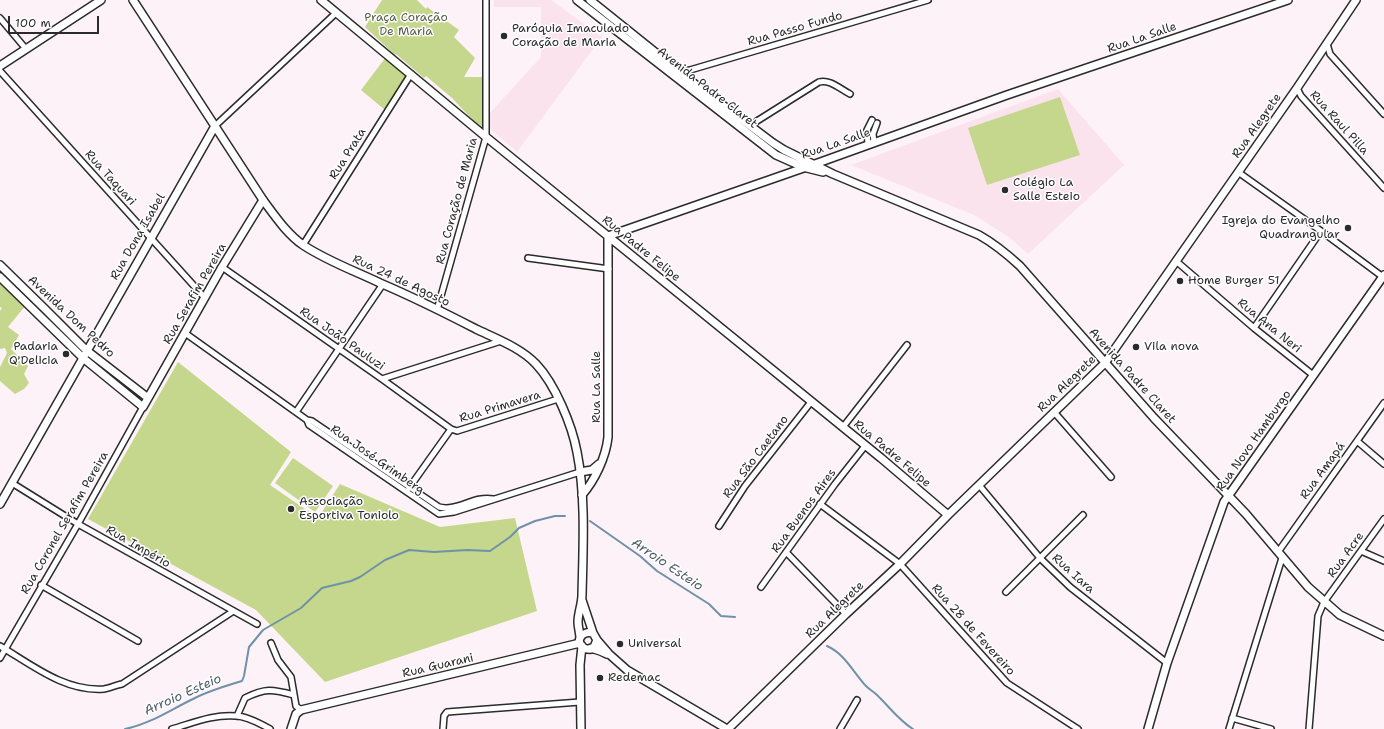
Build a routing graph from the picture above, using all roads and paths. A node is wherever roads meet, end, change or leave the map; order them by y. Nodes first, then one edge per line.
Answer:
1 (101, 0) edge
2 (133, 0) edge
3 (321, 0) edge
4 (486, 0) edge
5 (577, 0) edge
6 (928, 0) edge
7 (1288, 0) edge
8 (1356, 0) edge
9 (594, 1) edge
10 (336, 13) junction
11 (0, 18) edge
12 (1327, 44) junction
13 (26, 49) junction
14 (662, 62) junction
15 (0, 66) edge
16 (0, 71) edge
17 (411, 74) junction
18 (681, 76) junction
19 (1297, 88) junction
20 (850, 94) dead end
21 (1384, 114) edge
22 (872, 120) dead end
23 (877, 123) dead end
24 (215, 126) junction
25 (751, 127) junction
26 (486, 137) junction
27 (871, 143) junction
28 (815, 164) junction
29 (803, 167) junction
30 (1238, 172) junction
31 (833, 174) junction
32 (1384, 188) edge
33 (262, 200) junction
34 (1322, 231) junction
35 (608, 236) junction
36 (150, 238) junction
37 (303, 245) junction
38 (528, 258) dead end
39 (1176, 261) junction
40 (1, 267) edge
41 (222, 267) junction
42 (608, 269) junction
43 (1383, 276) edge
44 (0, 277) edge
45 (383, 284) junction
46 (23, 288) junction
47 (18, 294) junction
48 (205, 298) junction
49 (45, 308) junction
50 (437, 310) junction
51 (40, 315) junction
52 (1254, 328) junction
53 (67, 330) junction
54 (185, 333) junction
55 (61, 336) junction
56 (502, 341) junction
57 (907, 345) dead end
58 (339, 350) junction
59 (85, 354) junction
60 (1105, 363) junction
61 (1313, 375) junction
62 (382, 379) junction
63 (148, 398) junction
64 (558, 399) junction
65 (811, 402) junction
66 (1384, 403) edge
67 (143, 407) junction
68 (296, 412) junction
69 (1054, 412) junction
70 (843, 427) junction
71 (451, 430) junction
72 (1357, 441) junction
73 (865, 446) junction
74 (600, 464) junction
75 (1384, 464) edge
76 (580, 472) junction
77 (1111, 477) dead end
78 (12, 483) junction
79 (979, 485) junction
80 (409, 490) junction
81 (582, 495) junction
82 (1229, 496) junction
83 (493, 499) junction
84 (0, 504) edge
85 (820, 504) junction
86 (948, 515) junction
87 (1083, 515) dead end
88 (1384, 519) edge
89 (78, 524) junction
90 (719, 526) dead end
91 (1361, 551) junction
92 (786, 552) junction
93 (1280, 555) junction
94 (1040, 558) junction
95 (1384, 561) edge
96 (900, 564) junction
97 (41, 585) junction
98 (761, 587) dead end
99 (1006, 592) dead end
100 (582, 598) junction
101 (1324, 602) junction
102 (232, 612) junction
103 (846, 614) junction
104 (257, 624) dead end
105 (592, 633) junction
106 (1384, 636) edge
107 (597, 640) junction
108 (138, 641) dead end
109 (271, 643) dead end
110 (583, 645) junction
111 (3, 647) edge
112 (609, 654) junction
113 (0, 658) edge
114 (1168, 663) junction
115 (294, 695) junction
116 (857, 700) dead end
117 (580, 702) junction
118 (301, 710) junction
119 (237, 716) junction
120 (1232, 718) junction
121 (172, 729) edge
122 (270, 729) edge
123 (291, 729) edge
124 (443, 729) edge
125 (581, 729) edge
126 (727, 729) edge
127 (840, 729) edge
128 (1078, 729) edge
129 (1148, 729) edge
130 (1229, 729) edge
131 (1272, 729) edge
132 (1309, 729) edge

1 - 13 street
2 - 24 street, Rua 24 de Agosto
3 - 10 street, Rua Padre Felipe
4 - 26 street, Rua Coração de Maria
5 - 14 street, Avenida Padre Claret
6 - 18 street, Rua Passo Fundo
7 - 27 street, Rua La Salle
8 - 12 street, Rua Alegrete
9 - 14 street, Avenida Padre Claret
10 - 17 street, Rua Padre Felipe
10 - 24 street, Rua Dona Isabel
11 - 13 street
12 - 19 street, Rua Alegrete
12 - 21 street
13 - 15 street
14 - 18 street, Avenida Padre Claret
14 - 18 street, Avenida Padre Claret
16 - 36 street, Rua Taquari
17 - 26 street, Rua Padre Felipe
17 - 37 street, Rua Prata
18 - 25 street, Avenida Padre Claret
18 - 29 street, Avenida Padre Claret
19 - 30 street, Rua Alegrete
19 - 32 street, Rua Raul Pilla
20 - 25 street
22 - 27 street
23 - 27 street
24 - 33 street, Rua 24 de Agosto
24 - 36 street, Rua Dona Isabel
25 - 28 street, Avenida Padre Claret
26 - 35 street, Rua Padre Felipe
26 - 50 street, Rua Coração de Maria
27 - 28 street, Rua La Salle
28 - 29 street, Rua La Salle
28 - 31 street, Avenida Padre Claret
29 - 31 street, Avenida Padre Claret
29 - 35 street, Rua La Salle
30 - 34 street
30 - 39 street, Rua Alegrete
31 - 60 street, Avenida Padre Claret
33 - 37 street, Rua 24 de Agosto
33 - 41 street, Rua Serafim Pereira
34 - 43 street
34 - 52 street
35 - 42 street, Rua La Salle
35 - 65 street, Rua Padre Felipe
36 - 48 street, Rua Taquari
36 - 59 street, Rua Dona Isabel
37 - 45 street, Rua 24 de Agosto
38 - 42 street
39 - 52 street, Rua Ana Neri
39 - 60 street, Rua Alegrete
40 - 46 street, Avenida Dom Pedro
41 - 48 street, Rua Serafim Pereira
41 - 58 street, Rua João Pauluzi
42 - 74 street, Rua La Salle
43 - 61 street, Rua Novo Hamburgo
44 - 47 street, Avenida Dom Pedro
45 - 50 street, Rua 24 de Agosto
45 - 58 street
46 - 47 street
46 - 49 street, Avenida Dom Pedro
47 - 51 street, Avenida Dom Pedro
48 - 54 street, Rua Serafim Pereira
49 - 51 street
49 - 53 street, Avenida Dom Pedro
50 - 56 street, Rua 24 de Agosto
51 - 55 street, Avenida Dom Pedro
52 - 61 street, Rua Ana Neri
53 - 55 street
53 - 59 street, Avenida Dom Pedro
54 - 63 street, Rua Serafim Pereira
54 - 68 street, Rua José Grimberg
55 - 59 street, Avenida Dom Pedro
56 - 62 street
56 - 64 street, Rua 24 de Agosto
57 - 70 street
58 - 62 street, Rua João Pauluzi
58 - 68 street
59 - 63 street, Avenida Dom Pedro
59 - 67 street, Avenida Dom Pedro
59 - 78 street, Rua Dona Isabel
60 - 69 street, Rua Alegrete
60 - 82 street, Avenida Padre Claret
61 - 82 street, Rua Novo Hamburgo
62 - 71 street, Rua João Pauluzi
63 - 67 street, Rua Coronel Serafim Pereira
64 - 71 street, Rua Primavera
64 - 76 street, Rua 24 de Agosto
65 - 70 street, Rua Padre Felipe
65 - 90 street, Rua São Caetano
66 - 72 street, Rua Amapá
67 - 89 street, Rua Coronel Serafim Pereira
68 - 80 street, Rua José Grimberg
69 - 77 street
69 - 79 street, Rua Alegrete
70 - 73 street, Rua Padre Felipe
71 - 80 street, Rua Primavera
72 - 75 street
72 - 93 street, Rua Amapá
73 - 85 street, Rua Buenos Aires
73 - 86 street, Rua Padre Felipe
74 - 76 street
74 - 81 street, Rua La Salle
76 - 81 street, Rua 24 de Agosto
76 - 83 street
78 - 84 street, Rua Dona Isabel
78 - 89 street, Rua Império
79 - 86 street, Rua Alegrete
79 - 94 street, Rua Iara
80 - 83 street, Rua José Grimberg
80 - 83 street, Rua José Grimberg
81 - 100 street, Rua 24 de Agosto
82 - 93 street, Avenida Padre Claret
82 - 114 street, Rua Novo Hamburgo
85 - 92 street, Rua Buenos Aires
85 - 96 street, Rua 28 de Fevereiro
86 - 96 street, Rua Alegrete
87 - 94 street
88 - 91 street, Rua Acre
89 - 97 street, Rua Coronel Serafim Pereira
89 - 102 street, Rua Império
91 - 95 street
91 - 101 street, Rua Acre
92 - 98 street, Rua Buenos Aires
92 - 103 street
93 - 101 street, Avenida Padre Claret
93 - 120 street, Rua Amapá
94 - 99 street
94 - 114 street, Rua Iara
96 - 103 street, Rua Alegrete
96 - 128 street, Rua 28 de Fevereiro
97 - 108 street
97 - 111 street, Rua Coronel Serafim Pereira
100 - 105 street, Rua 24 de Agosto
100 - 110 street, Rua 24 de Agosto
101 - 106 street, Avenida Padre Claret
101 - 132 street, Rua Acre
102 - 104 street, Rua Império
102 - 111 street
103 - 126 street, Rua Alegrete
105 - 107 street, Rua 24 de Agosto
105 - 110 street, Rua Guarani
107 - 110 street
107 - 112 street
109 - 115 street
110 - 112 street
110 - 117 street, Rua 24 de Agosto
110 - 118 street, Rua Guarani
111 - 113 street, Rua Coronel Serafim Pereira
112 - 126 street
114 - 129 street, Rua Novo Hamburgo
115 - 118 street
115 - 119 street
116 - 127 street
117 - 124 street
117 - 125 street, Rua 24 de Agosto
118 - 123 street
119 - 121 street
119 - 122 street
120 - 130 street, Rua Amapá
120 - 131 street

